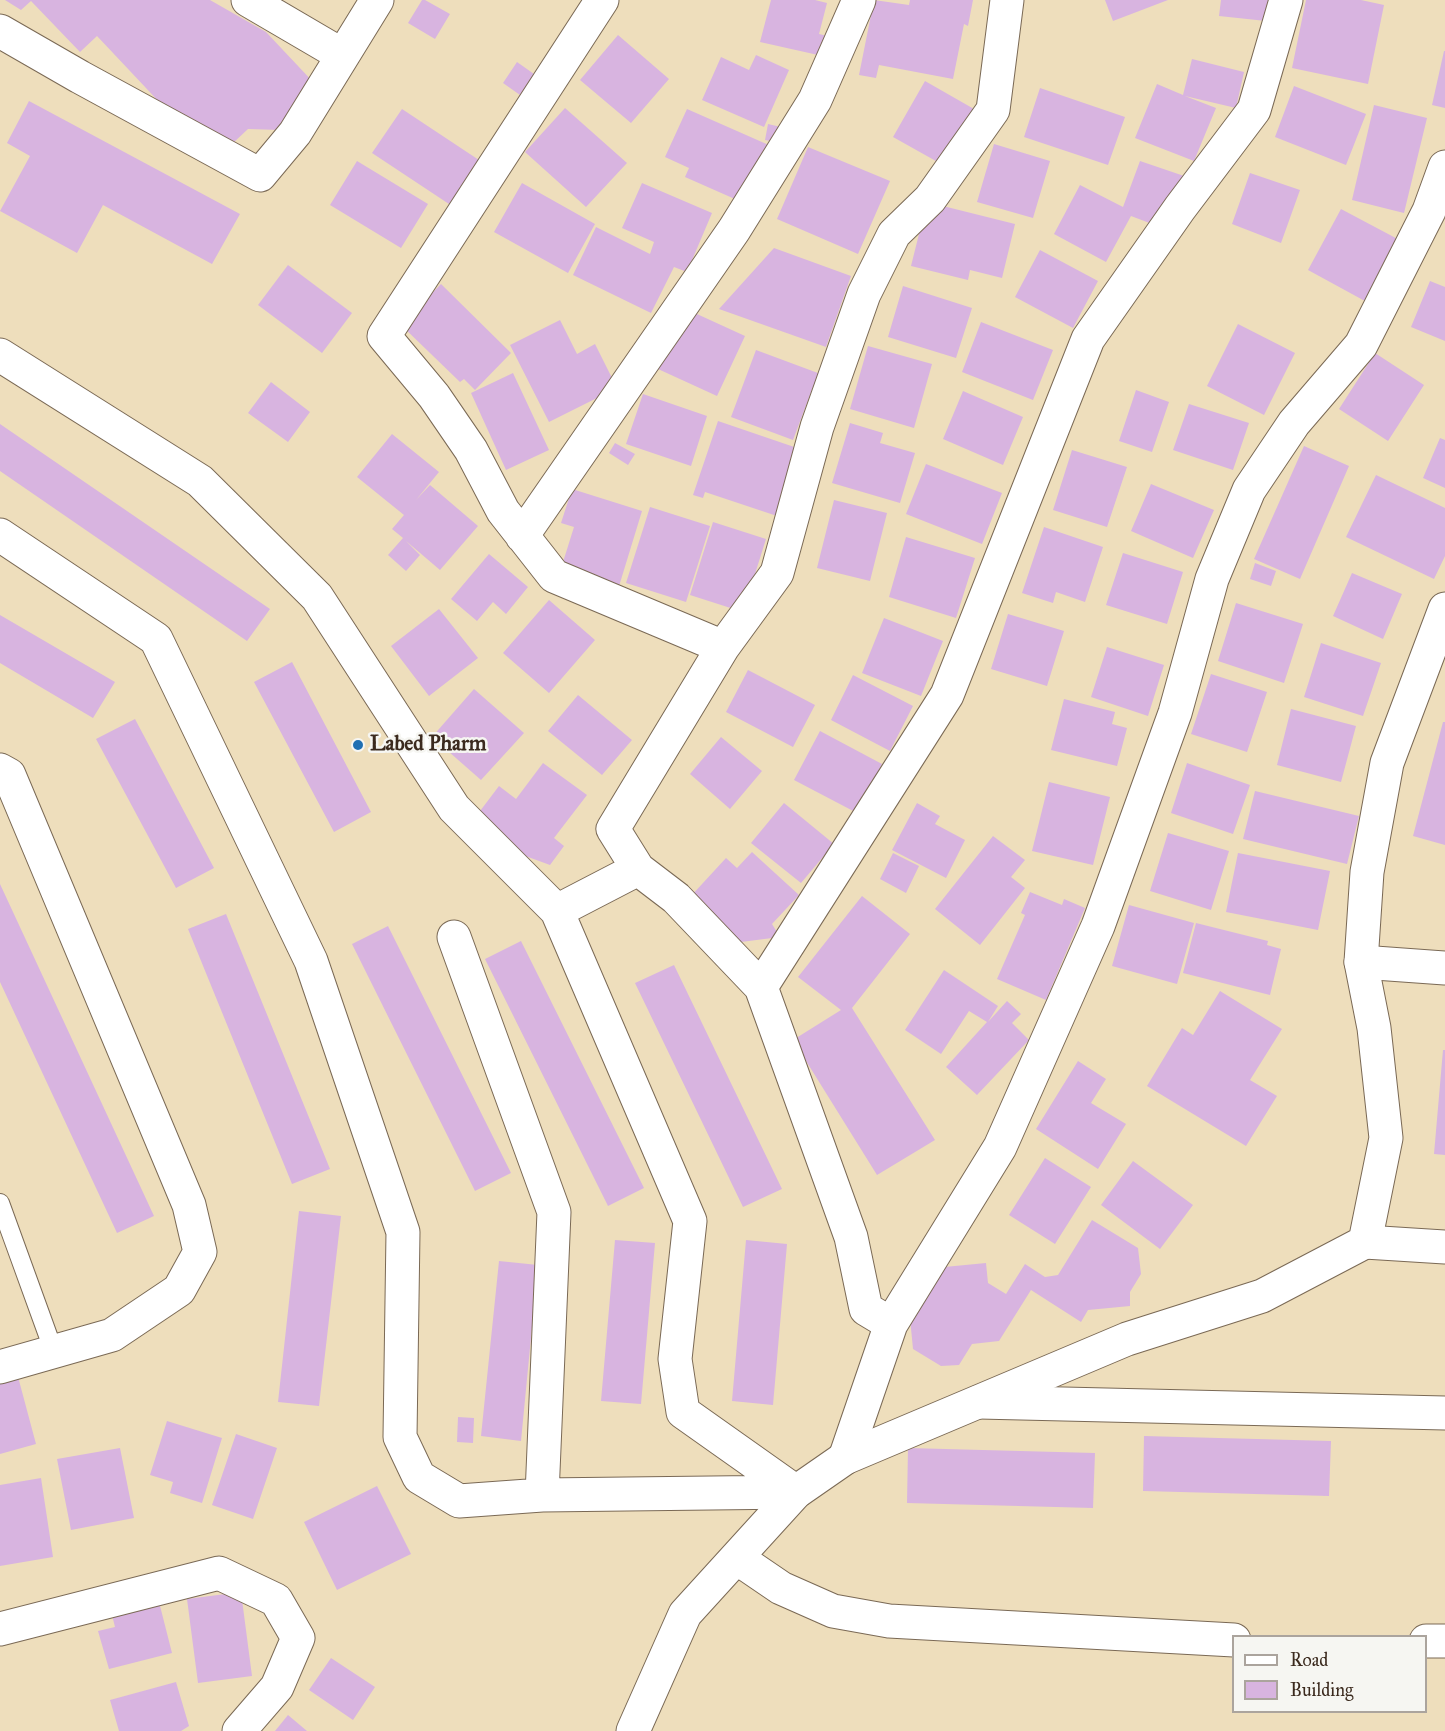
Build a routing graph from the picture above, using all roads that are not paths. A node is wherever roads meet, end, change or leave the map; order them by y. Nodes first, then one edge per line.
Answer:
1 (248, 0) edge
2 (377, 0) edge
3 (602, 0) edge
4 (859, 0) edge
5 (1007, 0) edge
6 (1286, 0) edge
7 (0, 31) edge
8 (342, 55) junction
9 (1445, 167) edge
10 (0, 355) edge
11 (0, 535) edge
12 (522, 536) junction
13 (1445, 609) edge
14 (723, 647) junction
15 (0, 770) edge
16 (638, 869) junction
17 (557, 911) junction
18 (454, 937) dead end
19 (1361, 962) junction
20 (1445, 968) edge
21 (761, 987) junction
22 (0, 1203) edge
23 (1365, 1242) junction
24 (1445, 1247) edge
25 (891, 1324) junction
26 (54, 1352) junction
27 (0, 1367) edge
28 (979, 1402) junction
29 (1445, 1413) edge
30 (844, 1458) junction
31 (796, 1492) junction
32 (542, 1495) junction
33 (737, 1557) junction
34 (0, 1629) edge
35 (1232, 1640) edge
36 (1427, 1641) edge
37 (1445, 1641) edge
38 (239, 1731) edge
39 (633, 1731) edge

1 - 8 street
2 - 8 street
3 - 12 street
4 - 12 street
5 - 14 street
6 - 21 street
7 - 8 street
9 - 25 street
10 - 17 street
11 - 32 street
12 - 14 street
13 - 19 street
14 - 16 street
15 - 26 street
16 - 17 street
16 - 21 street
17 - 31 street
18 - 32 street
19 - 20 street
19 - 23 street
21 - 25 street
22 - 26 lane
23 - 24 street
23 - 28 street
25 - 30 street
26 - 27 street
28 - 29 street
28 - 30 street
30 - 31 street
31 - 32 street
31 - 33 street
33 - 35 street
33 - 39 street
34 - 38 street
36 - 37 street

